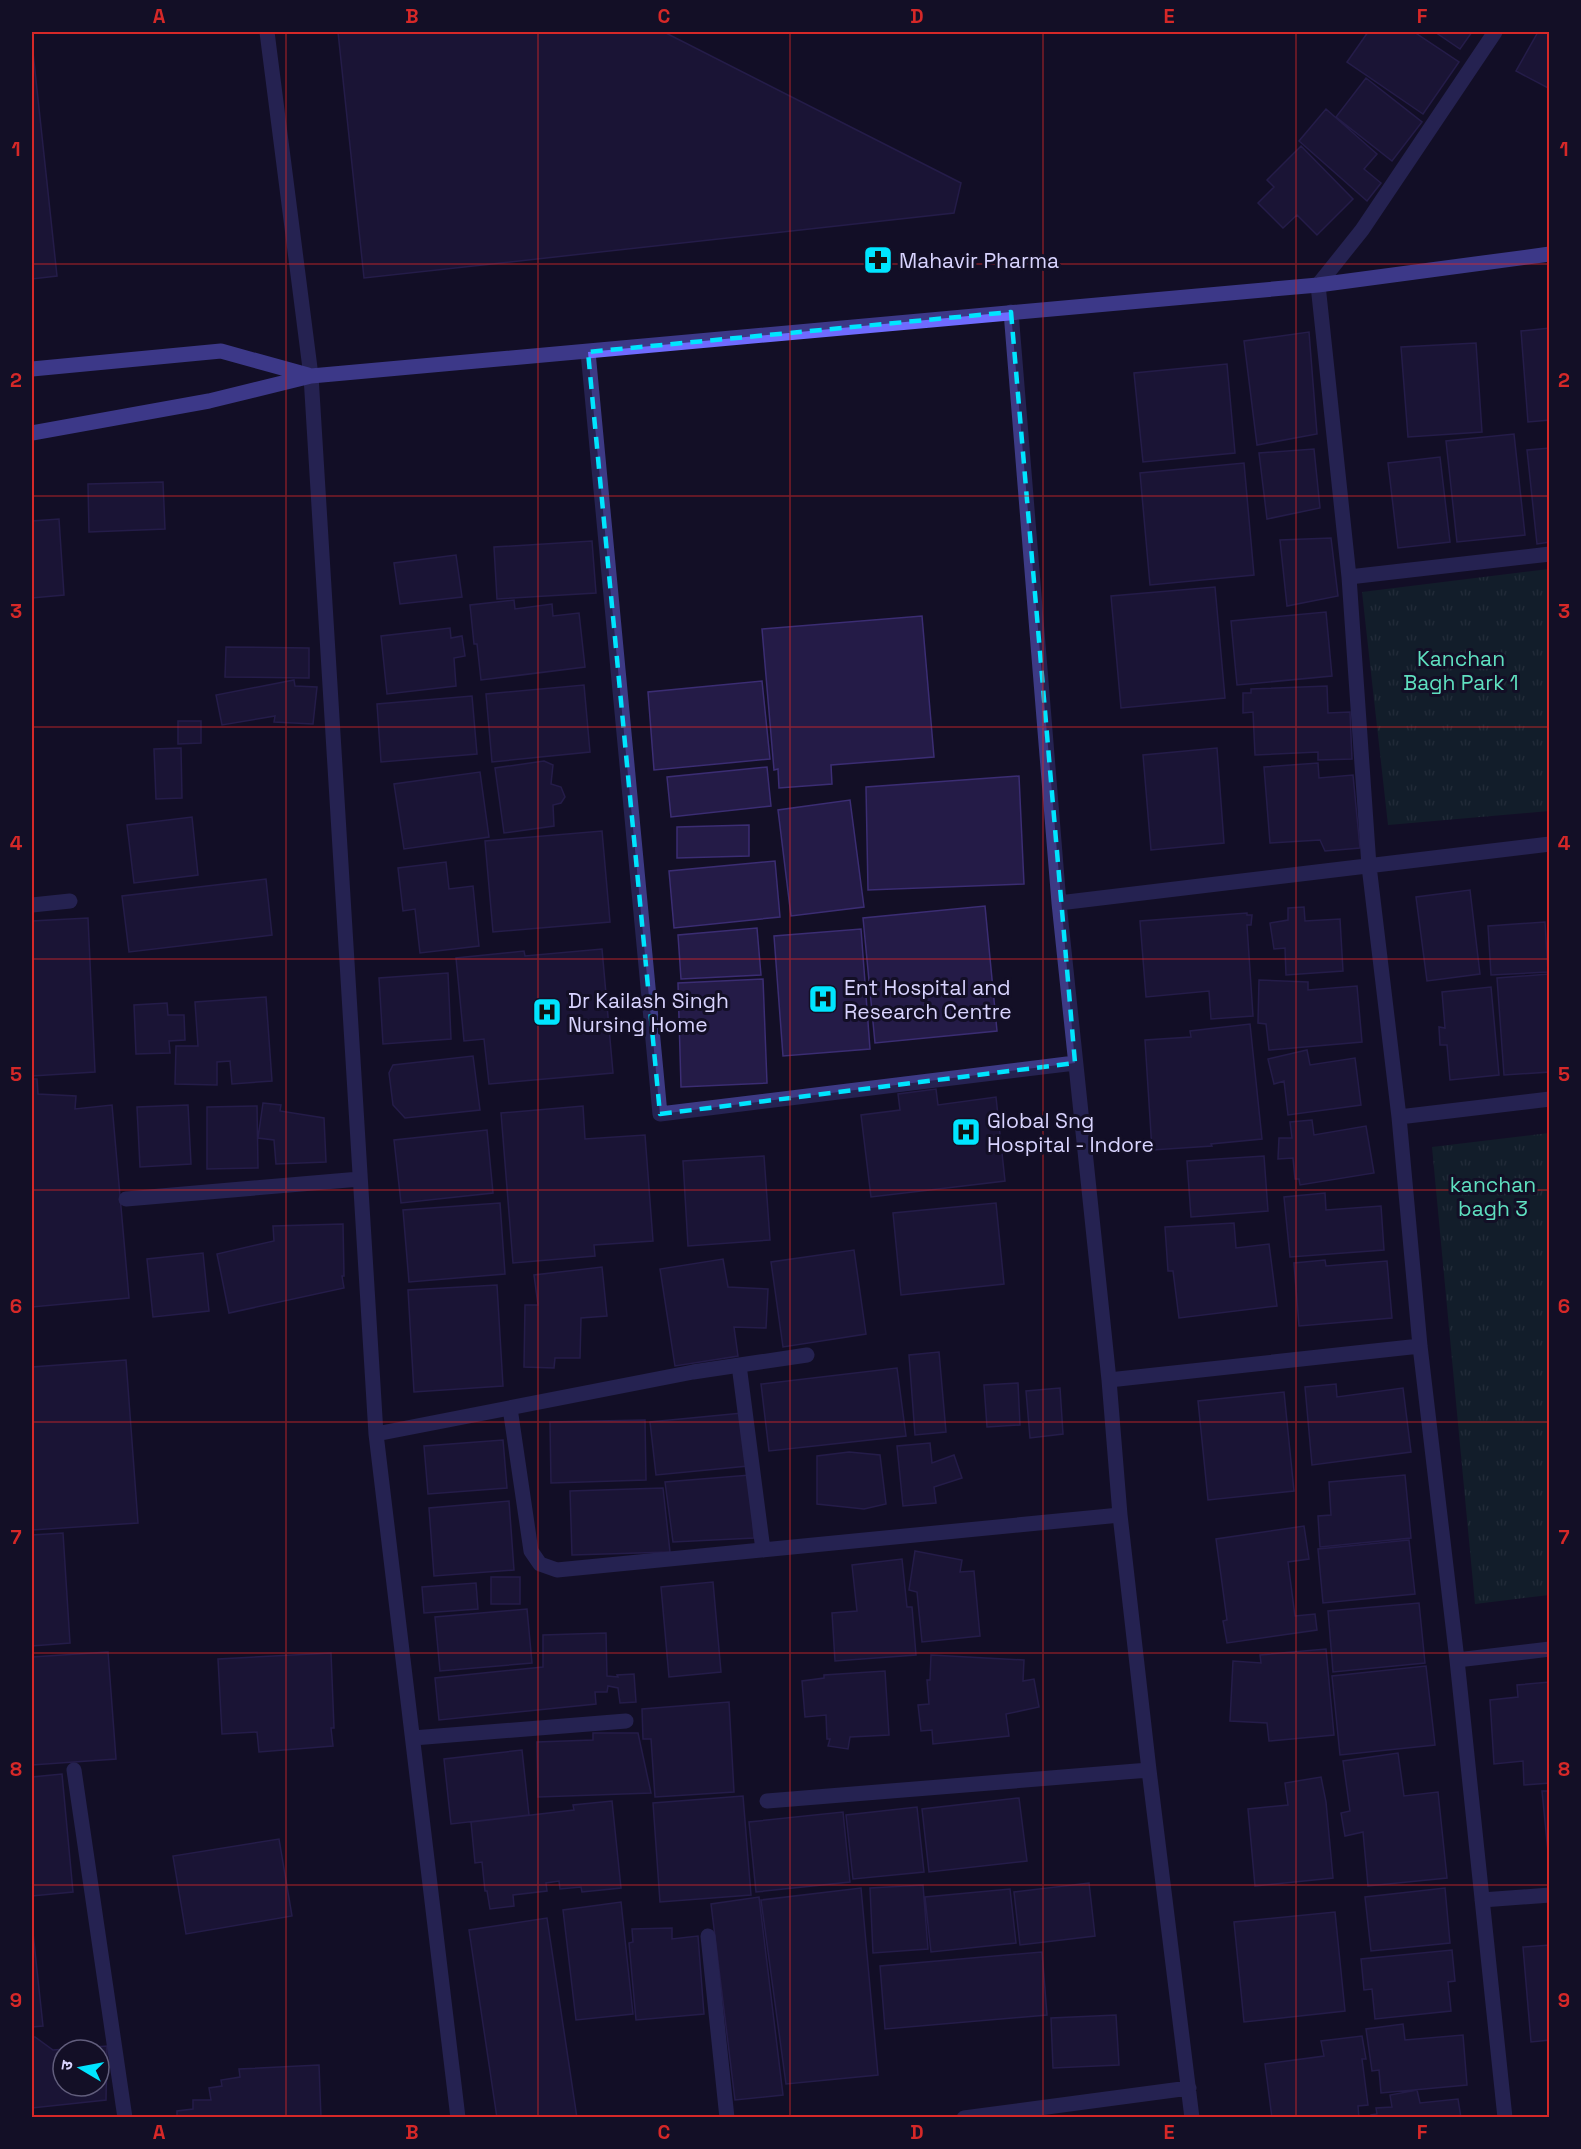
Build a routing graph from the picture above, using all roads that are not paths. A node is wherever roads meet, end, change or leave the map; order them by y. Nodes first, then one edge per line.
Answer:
1 (267, 32) edge
2 (1496, 32) edge
3 (1550, 254) edge
4 (1318, 285) junction
5 (1011, 312) junction
6 (588, 352) junction
7 (32, 369) edge
8 (311, 376) junction
9 (32, 433) edge
10 (1550, 554) edge
11 (1349, 577) junction
12 (1550, 844) edge
13 (1369, 866) junction
14 (70, 901) dead end
15 (1059, 903) junction
16 (32, 905) edge
17 (1075, 1063) junction
18 (1550, 1100) edge
19 (1399, 1117) junction
20 (360, 1179) junction
21 (126, 1199) dead end
22 (1420, 1346) junction
23 (807, 1355) dead end
24 (739, 1365) junction
25 (1109, 1380) junction
26 (510, 1408) junction
27 (376, 1434) junction
28 (1120, 1515) junction
29 (764, 1550) junction
30 (1550, 1649) edge
31 (1456, 1660) junction
32 (626, 1721) dead end
33 (413, 1738) junction
34 (74, 1770) dead end
35 (1149, 1770) junction
36 (767, 1801) dead end
37 (1550, 1895) edge
38 (1482, 1900) junction
39 (708, 1936) dead end
40 (1189, 2088) junction
41 (125, 2118) edge
42 (458, 2118) edge
43 (727, 2118) edge
44 (964, 2118) edge
45 (1192, 2118) edge
46 (1505, 2118) edge

1 - 8 street
2 - 4 street
3 - 4 street
4 - 5 street
4 - 11 street
5 - 6 street
5 - 15 street
6 - 8 street
6 - 17 street
7 - 8 street
8 - 9 street
8 - 20 street
10 - 11 street
11 - 13 street
12 - 13 street
13 - 15 street
13 - 19 street
14 - 16 street
15 - 17 street
17 - 25 street
18 - 19 street
19 - 22 street
20 - 21 street
20 - 27 street
22 - 25 street
22 - 31 street
23 - 24 street
24 - 26 street
24 - 29 street
25 - 28 street
26 - 27 street
26 - 29 street
27 - 33 street
28 - 29 street
28 - 35 street
30 - 31 street
31 - 38 street
32 - 33 street
33 - 42 street
34 - 41 street
35 - 36 street
35 - 40 street
37 - 38 street
38 - 46 street
39 - 43 street
40 - 44 street
40 - 45 street

